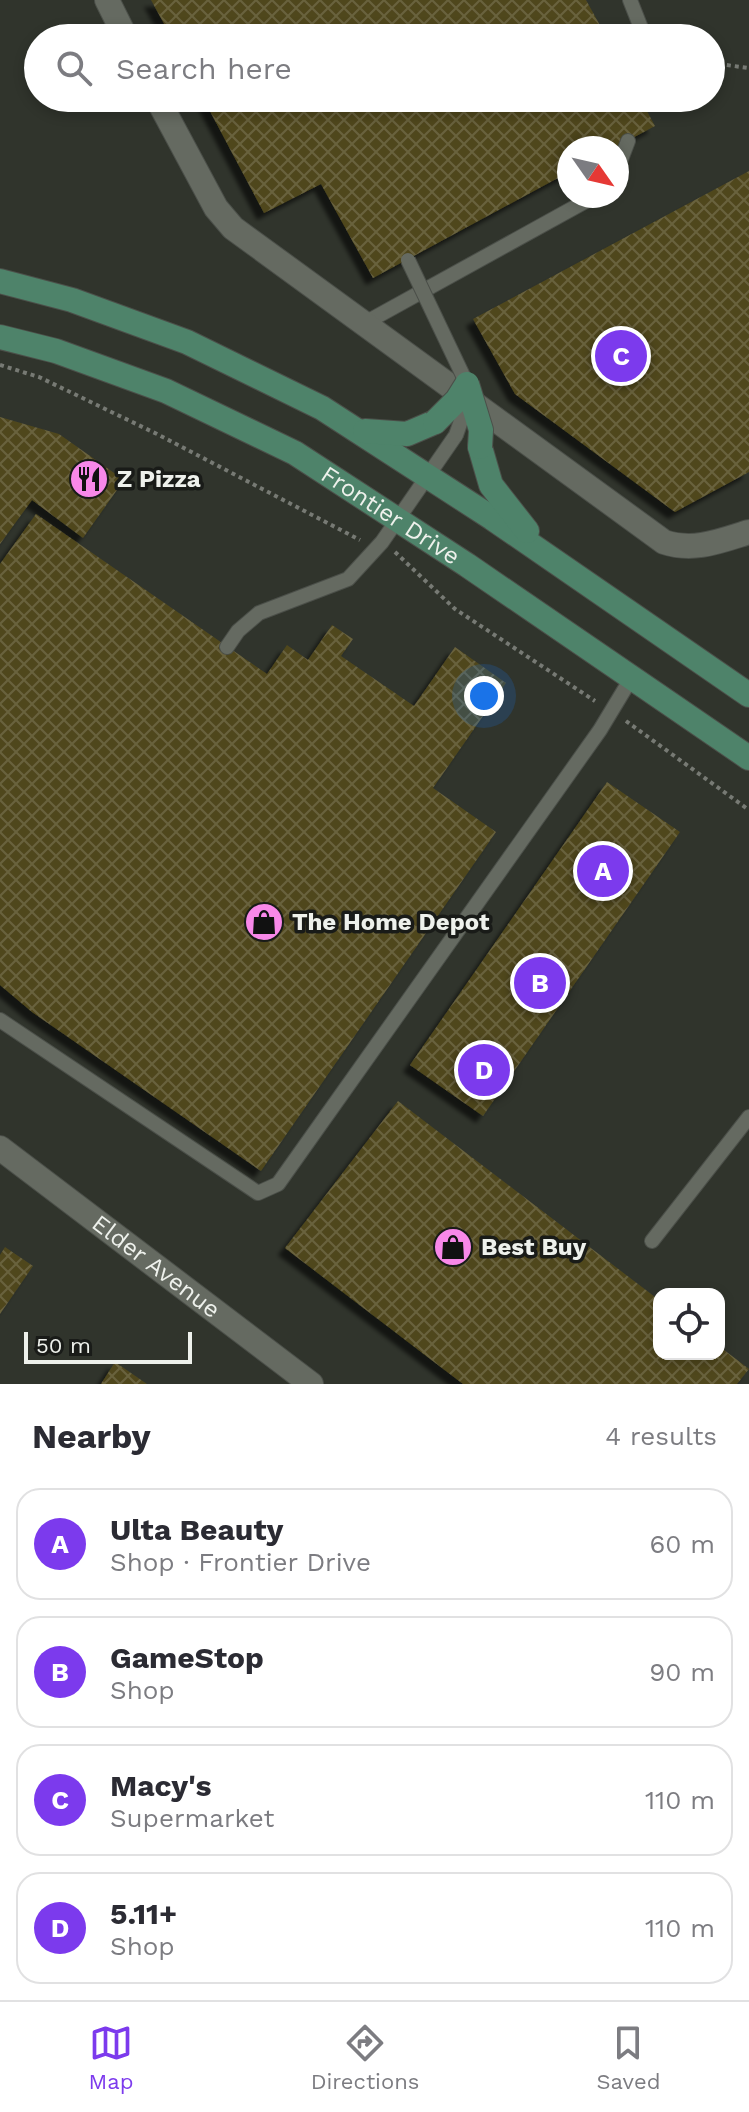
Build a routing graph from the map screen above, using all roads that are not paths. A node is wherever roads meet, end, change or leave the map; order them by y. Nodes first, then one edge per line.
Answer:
1 (107, 0) edge
2 (630, 0) edge
3 (119, 24) edge
4 (639, 24) edge
5 (165, 112) edge
6 (573, 208) edge
7 (408, 260) dead end
8 (0, 281) edge
9 (365, 323) junction
10 (0, 337) edge
11 (467, 384) junction
12 (357, 430) junction
13 (428, 476) junction
14 (398, 520) junction
15 (749, 532) edge
16 (570, 571) junction
17 (227, 647) dead end
18 (632, 677) junction
19 (749, 695) edge
20 (749, 758) edge
21 (0, 1020) edge
22 (749, 1117) edge
23 (0, 1148) edge
24 (652, 1241) dead end
25 (311, 1384) edge

1 - 3 street
2 - 4 lane
5 - 9 street
6 - 9 lane
7 - 11 lane, bridge
8 - 12 main road
9 - 15 street
10 - 14 main road, Frontier Drive
11 - 12 main road, bridge
11 - 13 lane, bridge
11 - 16 main road, bridge
12 - 13 main road
13 - 14 lane
13 - 16 main road
14 - 17 lane
14 - 18 main road, Frontier Drive
16 - 19 main road
18 - 20 main road, Frontier Drive
18 - 21 lane
22 - 24 lane
23 - 25 street, Elder Avenue

